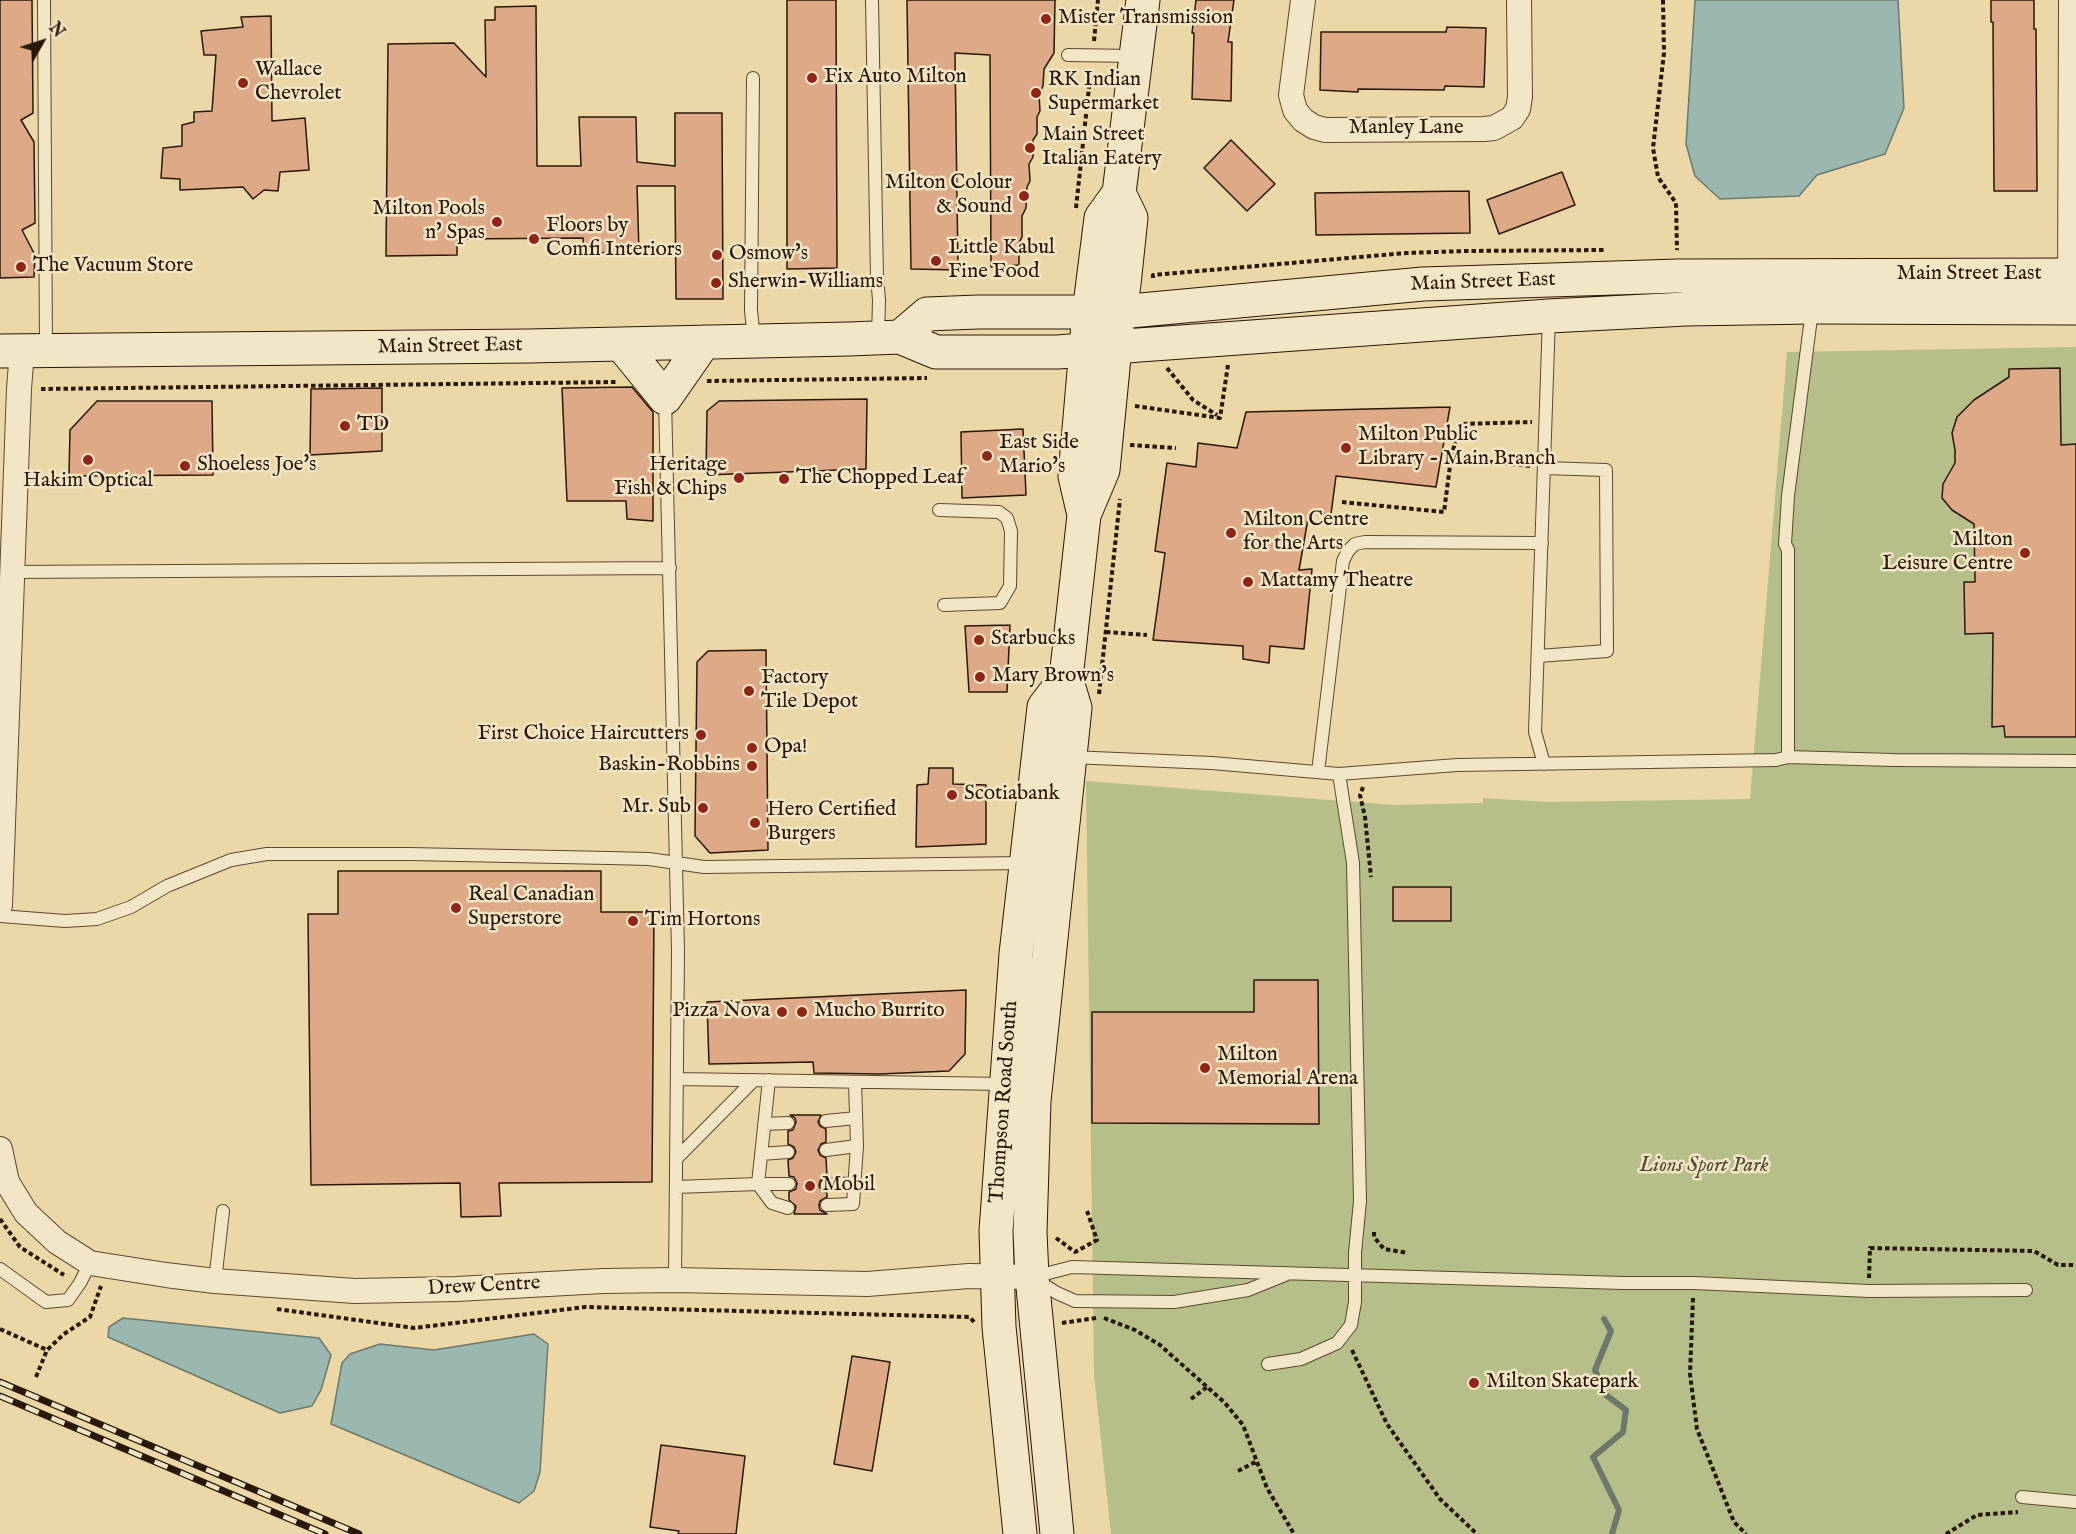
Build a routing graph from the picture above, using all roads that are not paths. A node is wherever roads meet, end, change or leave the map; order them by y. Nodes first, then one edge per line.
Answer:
1 (44, 0) edge
2 (872, 0) edge
3 (1143, 0) edge
4 (1302, 0) edge
5 (1519, 0) edge
6 (2071, 0) edge
7 (1068, 55) dead end
8 (1136, 57) junction
9 (753, 78) dead end
10 (2074, 128) edge
11 (2073, 275) edge
12 (1814, 291) junction
13 (2073, 308) edge
14 (1549, 316) junction
15 (1102, 330) junction
16 (889, 337) junction
17 (754, 341) junction
18 (704, 342) junction
19 (621, 344) junction
20 (23, 351) edge
21 (664, 387) junction
22 (1544, 468) junction
23 (939, 510) dead end
24 (1542, 543) junction
25 (670, 568) junction
26 (12, 572) junction
27 (944, 605) dead end
28 (5, 648) edge
29 (1539, 656) junction
30 (1066, 678) junction
31 (1070, 757) junction
32 (1788, 757) junction
33 (2076, 761) edge
34 (1544, 764) junction
35 (1318, 772) junction
36 (1339, 774) junction
37 (676, 863) junction
38 (1027, 863) junction
39 (0, 905) edge
40 (0, 916) edge
41 (677, 1079) junction
42 (754, 1080) junction
43 (769, 1080) junction
44 (855, 1082) junction
45 (1006, 1084) junction
46 (856, 1118) junction
47 (826, 1121) dead end
48 (788, 1123) dead end
49 (764, 1124) junction
50 (857, 1146) junction
51 (0, 1149) edge
52 (826, 1150) dead end
53 (788, 1152) dead end
54 (761, 1154) junction
55 (676, 1159) junction
56 (758, 1184) junction
57 (789, 1184) dead end
58 (856, 1184) junction
59 (827, 1185) dead end
60 (676, 1187) junction
61 (826, 1205) dead end
62 (788, 1208) dead end
63 (223, 1211) dead end
64 (90, 1263) junction
65 (0, 1269) edge
66 (1289, 1273) junction
67 (1355, 1275) junction
68 (997, 1276) junction
69 (1032, 1277) junction
70 (675, 1280) junction
71 (215, 1281) junction
72 (2026, 1290) dead end
73 (1269, 1364) dead end
74 (2022, 1497) dead end
75 (2076, 1502) edge
76 (1020, 1534) edge
77 (1057, 1534) edge

1 - 20 lane
2 - 16 lane
3 - 8 main road
4 - 5 street, Manley Lane
6 - 10 street
7 - 8 lane
8 - 15 main road, Thompson Road South
9 - 17 lane
10 - 11 street
11 - 12 main road, Main Street East
11 - 13 street
12 - 13 main road, Main Street East
12 - 14 main road, Main Street East
12 - 15 main road, Main Street East
12 - 32 lane
14 - 15 main road, Main Street East
14 - 22 lane
15 - 16 main road, Main Street East
15 - 30 main road, Thompson Road South
16 - 17 main road, Main Street East
17 - 18 main road, Main Street East
18 - 19 main road, Main Street East
18 - 21 main road
19 - 20 main road, Main Street East
19 - 21 main road
20 - 26 street
21 - 25 lane
22 - 24 lane
22 - 29 lane
23 - 27 lane
24 - 29 lane
24 - 35 lane
25 - 26 lane
25 - 37 lane
26 - 28 street
28 - 39 street
29 - 34 lane
30 - 31 main road, Thompson Road South
30 - 38 main road, Thompson Road South
31 - 35 lane
31 - 69 main road, Thompson Road South
32 - 33 lane
32 - 34 lane
34 - 36 lane
35 - 36 lane
36 - 67 lane
37 - 38 lane
37 - 40 lane
37 - 41 lane
38 - 45 main road, Thompson Road South
41 - 42 lane
41 - 55 lane
42 - 43 lane
42 - 55 lane
43 - 44 lane
43 - 49 lane
44 - 45 lane
44 - 46 lane
45 - 68 main road, Thompson Road South
46 - 47 lane
46 - 50 lane
48 - 49 lane
49 - 54 lane
50 - 52 lane
50 - 58 lane
51 - 64 street, Drew Centre
53 - 54 lane
54 - 56 lane
55 - 60 lane
56 - 57 lane
56 - 60 lane
56 - 62 lane
58 - 59 lane
58 - 61 lane
60 - 70 lane
63 - 71 lane
64 - 65 lane
64 - 71 street, Drew Centre
66 - 67 lane
66 - 69 lane
66 - 69 lane
67 - 72 lane
67 - 73 lane
68 - 69 street, Drew Centre
68 - 70 street, Drew Centre
68 - 76 main road, Thompson Road South
69 - 77 main road, Thompson Road South
70 - 71 street, Drew Centre
74 - 75 lane

